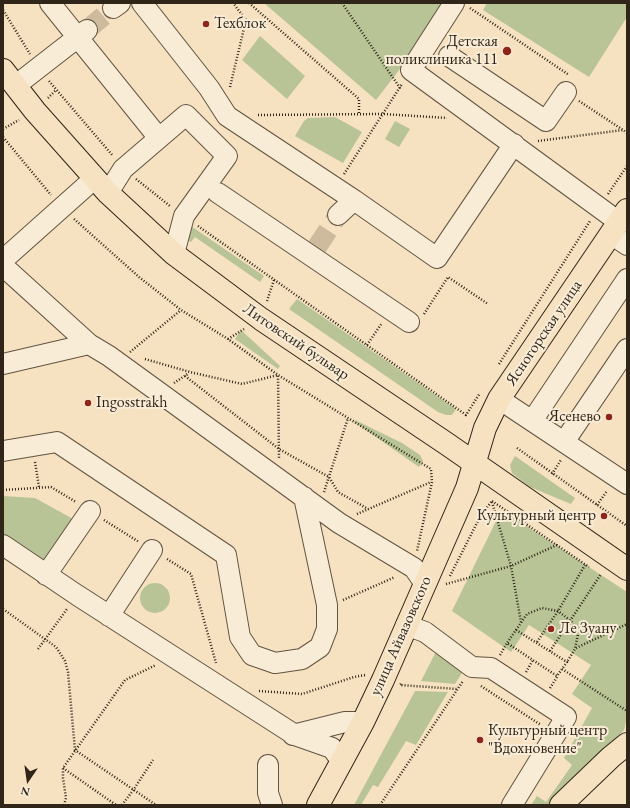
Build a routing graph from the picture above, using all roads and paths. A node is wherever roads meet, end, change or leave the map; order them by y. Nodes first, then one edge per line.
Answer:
1 (50, 3) edge
2 (142, 3) edge
3 (233, 3) edge
4 (249, 3) edge
5 (342, 3) edge
6 (462, 5) edge
7 (3, 10) edge
8 (83, 33) junction
9 (449, 56) dead end
10 (38, 68) junction
11 (411, 70) junction
12 (6, 74) edge
13 (400, 88) junction
14 (566, 92) junction
15 (360, 114) junction
16 (383, 114) junction
17 (227, 116) junction
18 (451, 118) dead end
19 (623, 130) junction
20 (627, 133) edge
21 (207, 136) junction
22 (3, 137) edge
23 (158, 137) junction
24 (514, 144) junction
25 (627, 166) edge
26 (123, 169) junction
27 (101, 185) junction
28 (335, 187) junction
29 (218, 193) dead end
30 (354, 200) junction
31 (62, 206) junction
32 (599, 208) junction
33 (338, 215) tunnel mouth
34 (184, 216) junction
35 (621, 228) edge
36 (174, 254) junction
37 (3, 260) edge
38 (3, 266) edge
39 (627, 279) edge
40 (488, 304) dead end
41 (181, 310) junction
42 (392, 310) junction
43 (409, 322) joint
44 (89, 344) junction
45 (367, 345) junction
46 (627, 349) edge
47 (134, 356) dead end
48 (141, 358) dead end
49 (3, 364) edge
50 (496, 368) dead end
51 (278, 375) junction
52 (185, 376) dead end
53 (491, 393) junction
54 (348, 418) junction
55 (532, 421) junction
56 (564, 442) junction
57 (33, 446) junction
58 (517, 448) dead end
59 (279, 449) junction
60 (3, 451) edge
61 (475, 463) junction
62 (431, 469) dead end
63 (329, 477) junction
64 (279, 479) junction
65 (432, 482) dead end
66 (627, 484) edge
67 (39, 488) junction
68 (3, 490) edge
69 (492, 502) junction
70 (312, 503) junction
71 (368, 509) junction
72 (90, 510) junction
73 (339, 523) junction
74 (627, 526) edge
75 (3, 545) edge
76 (557, 545) junction
77 (152, 550) junction
78 (585, 564) junction
79 (511, 566) junction
80 (590, 568) dead end
81 (627, 569) edge
82 (596, 570) dead end
83 (601, 574) junction
84 (46, 575) junction
85 (607, 578) dead end
86 (446, 584) junction
87 (374, 587) dead end
88 (434, 587) junction
89 (349, 599) dead end
90 (3, 609) edge
91 (558, 611) junction
92 (109, 616) junction
93 (60, 620) dead end
94 (571, 621) junction
95 (521, 622) junction
96 (627, 624) edge
97 (406, 625) junction
98 (516, 630) junction
99 (46, 639) junction
100 (536, 642) junction
101 (507, 643) junction
102 (38, 649) dead end
103 (575, 649) junction
104 (550, 651) junction
105 (500, 654) dead end
106 (173, 657) junction
107 (533, 660) junction
108 (567, 662) junction
109 (472, 667) junction
110 (562, 669) junction
111 (525, 673) dead end
112 (368, 674) dead end
113 (557, 676) junction
114 (404, 678) dead end
115 (480, 685) dead end
116 (550, 688) dead end
117 (223, 689) junction
118 (457, 689) junction
119 (255, 691) dead end
120 (627, 711) edge
121 (363, 722) junction
122 (547, 729) dead end
123 (289, 739) junction
124 (627, 744) edge
125 (75, 750) junction
126 (153, 760) dead end
127 (342, 762) junction
128 (268, 765) dead end
129 (63, 768) junction
130 (134, 789) junction
131 (64, 805) edge
132 (116, 805) edge
133 (122, 805) edge
134 (156, 805) edge
135 (272, 805) edge
136 (318, 805) edge
137 (380, 805) edge
138 (512, 805) edge
139 (561, 805) edge

1 - 8 lane
2 - 17 lane
3 - 17 path
4 - 15 path
5 - 13 path
6 - 11 lane
6 - 14 path
7 - 10 path
8 - 10 lane
8 - 23 lane
9 - 14 lane
10 - 12 lane
10 - 26 path
11 - 13 path
11 - 24 lane
12 - 27 main road, Литовский бульвар
13 - 16 path
14 - 19 path
15 - 16 path
15 - 17 path
16 - 18 path
16 - 28 path
17 - 21 lane
17 - 28 lane
19 - 20 path
19 - 24 path
21 - 23 lane
21 - 34 lane
22 - 31 path
23 - 26 lane
24 - 30 lane
24 - 32 lane
25 - 32 path
26 - 27 lane
26 - 34 path
27 - 31 lane
27 - 36 main road, Литовский бульвар
28 - 30 lane
29 - 42 lane
30 - 33 lane
31 - 37 lane
31 - 41 path
32 - 35 lane
32 - 50 path
34 - 36 lane
34 - 45 path
35 - 53 main road, Ясногорская улица
36 - 61 main road, Литовский бульвар
38 - 44 lane
39 - 55 lane
40 - 43 path
41 - 47 path
41 - 51 path
42 - 43 lane
42 - 45 path
44 - 49 lane
44 - 64 lane
45 - 53 path
46 - 56 lane
48 - 51 path
51 - 54 path
51 - 59 path
52 - 59 path
53 - 55 lane
53 - 61 main road, Ясногорская улица
54 - 62 path
54 - 63 path
55 - 56 lane
56 - 66 lane
57 - 60 lane
57 - 67 path
57 - 70 lane
58 - 74 path
59 - 63 path
59 - 64 path
61 - 81 main road, Литовский бульвар
61 - 88 main road, улица Айвазовского
63 - 70 path
63 - 71 path
64 - 70 lane
65 - 71 path
67 - 68 path
67 - 72 path
69 - 76 path
69 - 79 path
69 - 86 path
70 - 73 lane
71 - 73 path
72 - 77 path
72 - 84 lane
73 - 88 lane
75 - 84 lane
76 - 78 path
76 - 79 path
77 - 92 lane
77 - 117 path
78 - 80 path
78 - 91 path
79 - 86 path
79 - 95 path
82 - 83 path
83 - 85 path
83 - 94 path
84 - 92 lane
86 - 88 path
87 - 89 path
88 - 97 main road, улица Айвазовского
90 - 99 path
91 - 94 path
91 - 95 path
91 - 100 path
92 - 106 lane
93 - 99 path
94 - 103 path
94 - 104 path
95 - 98 path
96 - 103 path
97 - 109 lane
97 - 121 main road, улица Айвазовского
98 - 100 path
98 - 101 path
99 - 102 path
99 - 125 path
100 - 104 path
101 - 105 path
101 - 107 path
103 - 108 path
104 - 108 path
106 - 117 lane
106 - 125 path
107 - 111 path
107 - 113 path
108 - 110 path
109 - 118 path
109 - 138 lane
110 - 113 path
110 - 120 path
112 - 119 path
113 - 116 path
114 - 118 path
115 - 122 path
117 - 123 lane
118 - 137 path
121 - 123 lane
121 - 127 main road, улица Айвазовского
123 - 127 lane
124 - 139 main road
125 - 129 path
125 - 130 path
126 - 130 path
127 - 136 main road, улица Айвазовского
128 - 135 lane
129 - 131 path
129 - 132 path
130 - 133 path
130 - 134 path

